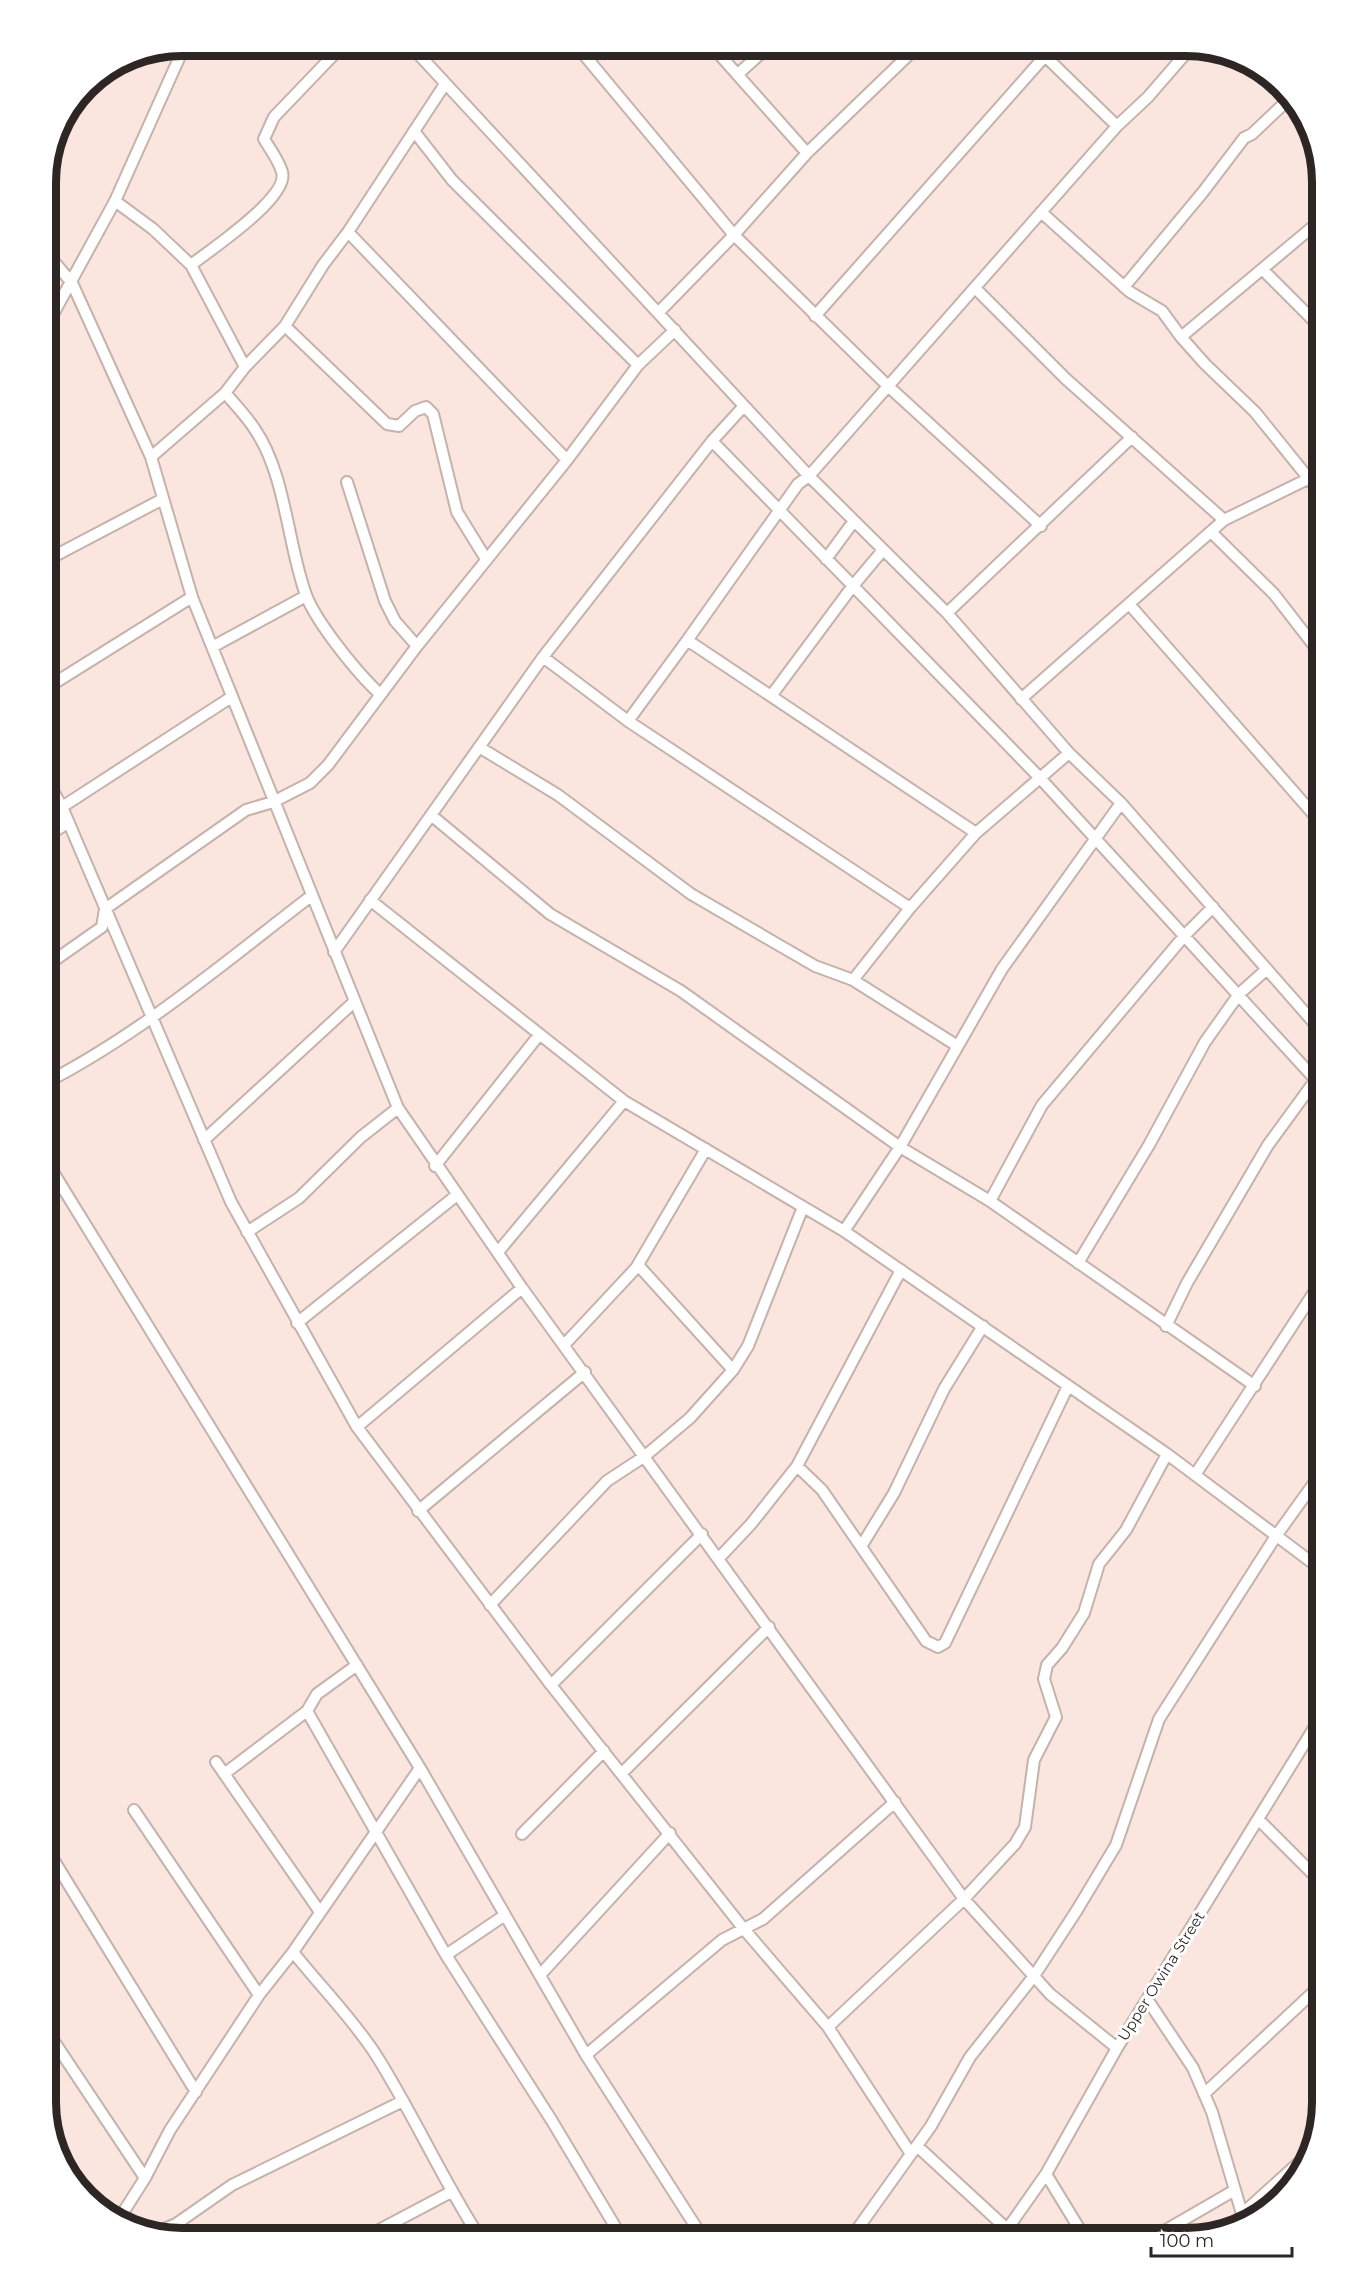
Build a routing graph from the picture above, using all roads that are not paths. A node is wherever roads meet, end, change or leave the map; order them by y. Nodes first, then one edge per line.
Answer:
1 (180, 56) edge
2 (332, 56) edge
3 (420, 56) edge
4 (585, 56) edge
5 (721, 56) edge
6 (758, 56) edge
7 (908, 56) edge
8 (1041, 56) edge
9 (1052, 56) edge
10 (1183, 56) edge
11 (738, 74) junction
12 (445, 84) junction
13 (1284, 104) edge
14 (1117, 126) junction
15 (414, 131) junction
16 (807, 153) junction
17 (115, 201) junction
18 (1041, 212) junction
19 (1312, 228) edge
20 (348, 232) junction
21 (734, 235) junction
22 (56, 264) edge
23 (191, 265) junction
24 (1263, 270) junction
25 (72, 283) junction
26 (1124, 287) junction
27 (975, 288) junction
28 (56, 310) edge
29 (659, 312) junction
30 (815, 316) junction
31 (1312, 319) edge
32 (285, 326) junction
33 (675, 330) junction
34 (1181, 338) junction
35 (638, 365) junction
36 (245, 367) junction
37 (888, 386) junction
38 (225, 393) junction
39 (744, 406) junction
40 (1132, 437) junction
41 (712, 441) junction
42 (151, 457) junction
43 (567, 460) junction
44 (809, 476) junction
45 (1312, 477) edge
46 (1309, 479) junction
47 (347, 482) dead end
48 (1312, 483) edge
49 (161, 500) junction
50 (781, 510) junction
51 (1224, 520) junction
52 (854, 521) junction
53 (1041, 526) junction
54 (1211, 532) junction
55 (883, 550) junction
56 (56, 555) edge
57 (486, 559) junction
58 (826, 560) junction
59 (852, 586) junction
60 (306, 596) junction
61 (192, 597) junction
62 (1129, 604) junction
63 (947, 613) junction
64 (686, 642) junction
65 (1312, 643) edge
66 (417, 645) junction
67 (214, 646) junction
68 (543, 657) junction
69 (56, 682) edge
70 (380, 694) junction
71 (771, 696) junction
72 (230, 698) junction
73 (1021, 699) junction
74 (628, 721) junction
75 (479, 747) junction
76 (1069, 753) junction
77 (1040, 778) junction
78 (56, 796) edge
79 (273, 802) junction
80 (1121, 803) junction
81 (62, 807) junction
82 (1312, 813) edge
83 (431, 814) junction
84 (56, 830) edge
85 (976, 834) junction
86 (1094, 838) junction
87 (310, 896) junction
88 (370, 900) junction
89 (1213, 907) junction
90 (910, 908) junction
91 (105, 909) junction
92 (1185, 935) junction
93 (334, 952) junction
94 (56, 959) edge
95 (1267, 969) junction
96 (853, 980) junction
97 (1239, 994) junction
98 (355, 1001) junction
99 (153, 1018) junction
100 (1312, 1021) edge
101 (539, 1035) junction
102 (956, 1045) junction
103 (1312, 1068) edge
104 (56, 1078) edge
105 (1312, 1083) edge
106 (624, 1101) junction
107 (398, 1108) junction
108 (204, 1140) junction
109 (900, 1147) junction
110 (706, 1149) junction
111 (435, 1166) junction
112 (56, 1177) edge
113 (457, 1195) junction
114 (990, 1201) junction
115 (803, 1207) junction
116 (844, 1231) junction
117 (248, 1233) junction
118 (498, 1252) junction
119 (1078, 1263) junction
120 (638, 1265) junction
121 (901, 1270) junction
122 (522, 1288) junction
123 (1312, 1296) edge
124 (297, 1323) junction
125 (983, 1326) junction
126 (1166, 1326) junction
127 (565, 1344) junction
128 (733, 1370) junction
129 (585, 1372) junction
130 (1068, 1386) junction
131 (1255, 1386) junction
132 (357, 1427) junction
133 (1167, 1454) junction
134 (645, 1456) junction
135 (796, 1466) junction
136 (1195, 1475) junction
137 (1312, 1486) edge
138 (418, 1511) junction
139 (702, 1534) junction
140 (1276, 1536) junction
141 (862, 1545) junction
142 (719, 1558) junction
143 (1312, 1563) edge
144 (490, 1605) junction
145 (768, 1627) junction
146 (357, 1665) junction
147 (551, 1685) junction
148 (307, 1711) junction
149 (1312, 1731) edge
150 (604, 1751) junction
151 (216, 1762) dead end
152 (420, 1768) junction
153 (622, 1773) junction
154 (224, 1774) junction
155 (895, 1802) junction
156 (134, 1810) dead end
157 (1258, 1819) junction
158 (376, 1830) junction
159 (670, 1833) junction
160 (522, 1834) dead end
161 (56, 1865) edge
162 (1312, 1873) edge
163 (964, 1899) junction
164 (320, 1912) junction
165 (505, 1915) junction
166 (743, 1928) junction
167 (293, 1952) junction
168 (446, 1955) junction
169 (540, 1975) junction
170 (1034, 1976) junction
171 (1312, 1993) edge
172 (259, 1995) junction
173 (1147, 1999) junction
174 (828, 2027) junction
175 (56, 2044) edge
176 (1117, 2048) junction
177 (586, 2055) junction
178 (196, 2092) junction
179 (1204, 2094) junction
180 (403, 2101) junction
181 (914, 2150) junction
182 (1289, 2173) edge
183 (1046, 2174) junction
184 (145, 2178) junction
185 (1235, 2190) junction
186 (451, 2192) junction
187 (1259, 2204) edge
188 (123, 2213) edge
189 (1242, 2214) edge
190 (170, 2227) edge
191 (384, 2227) edge
192 (473, 2227) edge
193 (616, 2227) edge
194 (697, 2228) edge
195 (858, 2228) edge
196 (998, 2228) edge
197 (1008, 2228) edge
198 (1080, 2228) edge
199 (1169, 2228) edge

1 - 17 street
2 - 23 street
3 - 12 street
4 - 21 street
5 - 11 street
6 - 11 street
7 - 16 street
8 - 30 street
9 - 14 street
10 - 14 street
11 - 16 street
12 - 15 street
12 - 29 street
13 - 26 street
14 - 18 street
15 - 20 street
15 - 35 street
16 - 21 street
17 - 23 street
17 - 25 street
18 - 26 street
18 - 27 street
19 - 24 street
20 - 32 street
20 - 43 street
21 - 29 street
21 - 30 street
22 - 25 street
23 - 36 street
24 - 31 street
24 - 34 street
25 - 28 street
25 - 42 street
26 - 34 street
27 - 37 street
27 - 40 street
29 - 33 street
30 - 37 street
32 - 36 street
32 - 57 street
33 - 35 street
33 - 39 street
34 - 46 street
35 - 43 street
36 - 38 street
37 - 44 street
37 - 53 street
38 - 42 street
38 - 60 street
39 - 41 street
39 - 44 street
40 - 51 street
40 - 53 street
41 - 50 street
41 - 68 street
42 - 49 street
43 - 57 street
44 - 50 street
44 - 52 street
45 - 46 street
46 - 48 street
46 - 51 street
47 - 66 street
49 - 56 street
49 - 61 street
50 - 58 street
50 - 64 street
51 - 54 street
52 - 55 street
52 - 58 street
53 - 63 street
54 - 62 street
54 - 65 street
55 - 59 street
55 - 63 street
57 - 66 street
58 - 59 street
59 - 71 street
59 - 77 street
60 - 67 street
60 - 70 street
61 - 67 street
61 - 69 street
62 - 73 street
62 - 82 street
63 - 73 street
64 - 71 street
64 - 74 street
66 - 70 street
67 - 72 street
68 - 74 street
68 - 75 street
70 - 79 street
71 - 85 street
72 - 79 street
72 - 81 street
73 - 76 street
74 - 90 street
75 - 83 street
75 - 96 street
76 - 77 street
76 - 80 street
77 - 85 street
77 - 86 street
78 - 81 street
79 - 87 street
79 - 91 street
80 - 86 street
80 - 89 street
81 - 84 street
81 - 91 street
83 - 88 street
83 - 109 street
85 - 90 street
86 - 92 street
86 - 102 street
87 - 93 street
87 - 99 street
88 - 93 street
88 - 101 street
89 - 92 street
89 - 95 street
90 - 96 street
91 - 94 street
91 - 99 street
92 - 97 street
92 - 114 street
93 - 98 street
95 - 97 street
95 - 100 street
96 - 102 street
97 - 103 street
97 - 119 street
98 - 107 street
98 - 108 street
99 - 104 street
99 - 108 street
101 - 106 street
101 - 111 street
102 - 109 street
105 - 126 street
106 - 110 street
106 - 118 street
107 - 111 street
107 - 117 street
108 - 117 street
109 - 114 street
109 - 116 street
110 - 115 street
110 - 120 street
111 - 113 street
112 - 146 street
113 - 118 street
113 - 124 street
114 - 119 street
115 - 116 street
115 - 128 street
116 - 121 street
117 - 124 street
118 - 122 street
119 - 126 street
120 - 127 street
120 - 128 street
121 - 125 street
121 - 135 street
122 - 127 street
122 - 132 street
123 - 131 street
124 - 132 street
125 - 130 street
125 - 141 street
126 - 131 street
127 - 129 street
128 - 134 street
129 - 134 street
129 - 138 street
130 - 133 street
130 - 141 street
131 - 136 street
132 - 138 street
133 - 136 street
133 - 163 street
134 - 139 street
134 - 144 street
135 - 141 street
135 - 142 street
136 - 140 street
137 - 140 street
138 - 144 street
139 - 142 street
139 - 147 street
140 - 143 street
140 - 170 street
142 - 145 street
144 - 147 street
145 - 153 street
145 - 155 street
146 - 148 street
146 - 152 street
147 - 150 street
148 - 154 street
148 - 158 street
149 - 157 street, Upper Owina Street
150 - 153 street
150 - 160 street
151 - 154 street
152 - 158 street
152 - 165 street
153 - 159 street
154 - 164 street
155 - 163 street
155 - 166 street
156 - 172 street
157 - 162 street
157 - 173 street, Upper Owina Street
158 - 164 street
158 - 168 street
159 - 166 street
159 - 169 street
161 - 178 street
163 - 170 street
163 - 174 street
164 - 167 street
165 - 168 street
165 - 169 street
166 - 174 street
166 - 177 street
167 - 172 street
167 - 180 street
168 - 193 street
169 - 177 street
170 - 176 street
170 - 181 street
171 - 179 street
172 - 178 street
173 - 176 street, Upper Owina Street
173 - 179 street
174 - 181 street
175 - 184 street
176 - 183 street, Upper Owina Street
177 - 194 street
178 - 184 street
179 - 185 street
180 - 186 street
180 - 190 street
181 - 195 street
181 - 196 street
182 - 187 street
183 - 197 street, Upper Owina Street
183 - 198 street
184 - 188 street
185 - 189 street
185 - 199 street
186 - 191 street
186 - 192 street

